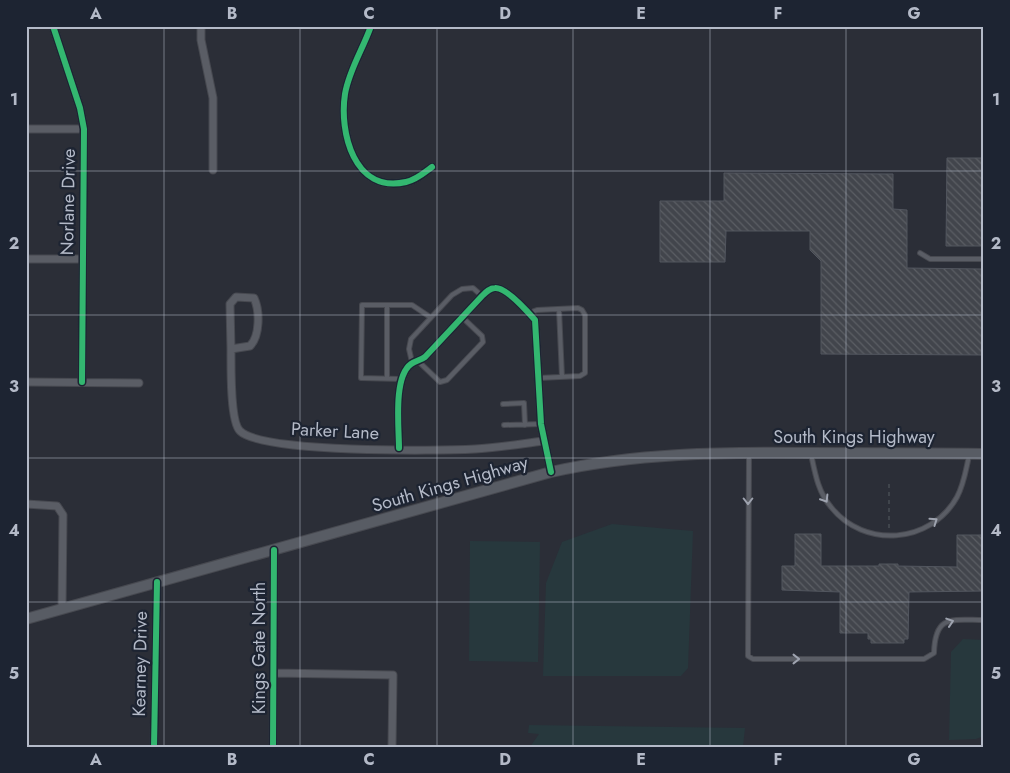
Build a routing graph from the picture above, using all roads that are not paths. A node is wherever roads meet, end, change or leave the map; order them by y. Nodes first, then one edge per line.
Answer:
1 (54, 26) edge
2 (202, 26) edge
3 (371, 26) edge
4 (26, 129) edge
5 (84, 129) junction
6 (432, 167) dead end
7 (213, 170) dead end
8 (920, 253) dead end
9 (26, 259) edge
10 (83, 259) junction
11 (984, 259) edge
12 (482, 296) junction
13 (387, 305) junction
14 (559, 309) junction
15 (529, 313) junction
16 (430, 318) junction
17 (463, 318) junction
18 (231, 349) junction
19 (416, 362) junction
20 (562, 377) junction
21 (387, 378) junction
22 (539, 378) junction
23 (401, 379) junction
24 (26, 382) edge
25 (82, 382) junction
26 (139, 383) dead end
27 (503, 404) dead end
28 (541, 424) junction
29 (504, 425) dead end
30 (524, 425) junction
31 (543, 442) junction
32 (398, 448) junction
33 (749, 452) junction
34 (811, 452) junction
35 (969, 454) junction
36 (984, 454) edge
37 (551, 472) junction
38 (26, 504) edge
39 (274, 550) junction
40 (157, 582) junction
41 (62, 609) junction
42 (26, 619) edge
43 (984, 620) edge
44 (274, 673) junction
45 (154, 747) edge
46 (273, 747) edge
47 (392, 747) edge

1 - 5 street, Norlane Drive
2 - 7 street
3 - 6 street
4 - 5 street
5 - 10 street, Norlane Drive
8 - 11 lane
9 - 10 street
10 - 25 street, Norlane Drive
12 - 15 street
12 - 16 lane
12 - 17 street
13 - 16 lane
13 - 21 lane
13 - 21 lane
14 - 15 lane
14 - 20 lane
14 - 20 lane
15 - 22 street
16 - 19 lane
17 - 19 street
17 - 19 lane
18 - 18 street, Parker Lane
18 - 32 street, Parker Lane
19 - 23 street
20 - 22 lane
21 - 23 lane
22 - 28 street
23 - 32 street
24 - 25 street
25 - 26 street
27 - 30 lane
28 - 30 lane
28 - 31 street
29 - 30 lane
31 - 32 street, Parker Lane
31 - 37 street
33 - 34 main road, South Kings Highway
33 - 37 main road, South Kings Highway
33 -> 43 lane
34 - 35 main road, South Kings Highway
34 -> 35 lane
35 - 36 main road, South Kings Highway
37 - 39 main road, South Kings Highway
38 - 41 street
39 - 40 main road, South Kings Highway
39 - 44 street, Kings Gate North
40 - 41 main road, South Kings Highway
40 - 45 street, Kearney Drive
41 - 42 main road, South Kings Highway
44 - 46 street, Kings Gate North
44 - 47 street

